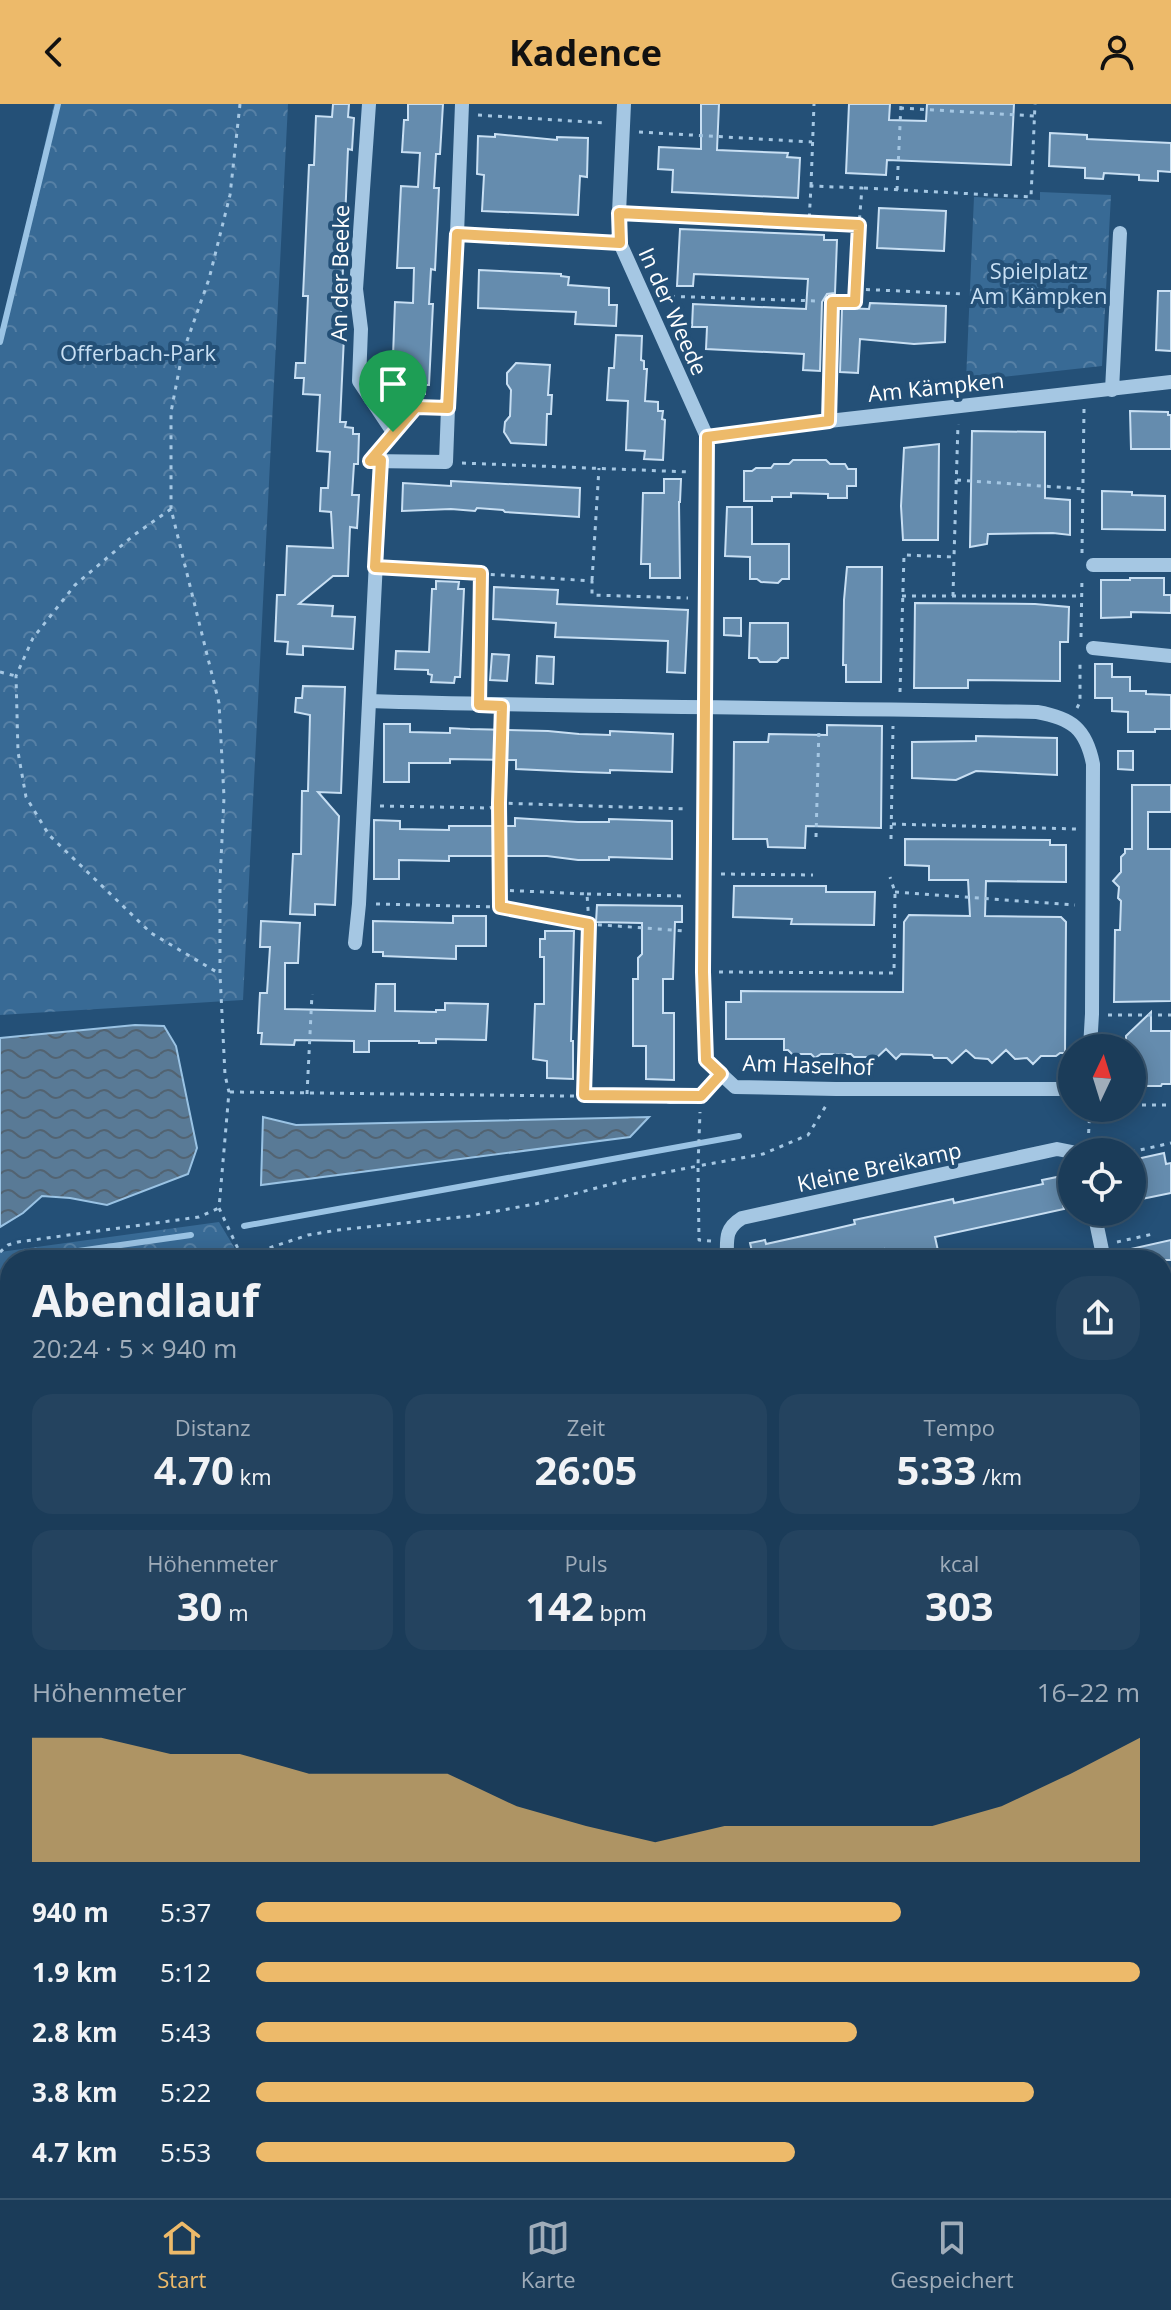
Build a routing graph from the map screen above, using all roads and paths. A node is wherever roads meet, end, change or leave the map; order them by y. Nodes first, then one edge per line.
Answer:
1 (240, 104) edge
2 (369, 104) edge
3 (624, 104) edge
4 (814, 104) edge
5 (1035, 104) edge
6 (900, 106) edge
7 (462, 109) edge
8 (1035, 116) junction
9 (622, 131) junction
10 (812, 142) junction
11 (811, 186) junction
12 (862, 188) junction
13 (897, 190) junction
14 (619, 213) junction
15 (809, 222) junction
16 (859, 225) junction
17 (1120, 233) dead end
18 (457, 234) junction
19 (620, 243) junction
20 (856, 289) junction
21 (964, 294) dead end
22 (642, 295) junction
23 (832, 302) junction
24 (1171, 382) edge
25 (1112, 390) junction
26 (960, 405) junction
27 (448, 408) junction
28 (829, 421) junction
29 (393, 432) junction
30 (707, 437) junction
31 (381, 460) junction
32 (446, 462) junction
33 (599, 468) junction
34 (706, 472) junction
35 (957, 480) junction
36 (1084, 489) dead end
37 (171, 509) junction
38 (954, 557) junction
39 (1093, 565) dead end
40 (1171, 565) edge
41 (375, 567) junction
42 (481, 573) junction
43 (592, 581) junction
44 (902, 596) junction
45 (953, 596) junction
46 (1081, 596) dead end
47 (706, 599) junction
48 (1093, 648) dead end
49 (1171, 656) edge
50 (0, 672) edge
51 (16, 676) junction
52 (369, 701) junction
53 (479, 705) junction
54 (502, 706) junction
55 (706, 707) junction
56 (820, 707) junction
57 (894, 709) junction
58 (499, 803) junction
59 (364, 806) junction
60 (704, 809) junction
61 (892, 824) junction
62 (1091, 830) junction
63 (816, 837) dead end
64 (891, 839) dead end
65 (813, 875) dead end
66 (890, 877) dead end
67 (500, 890) junction
68 (895, 892) junction
69 (587, 894) junction
70 (704, 896) junction
71 (359, 904) junction
72 (1093, 906) junction
73 (500, 907) junction
74 (589, 924) junction
75 (704, 932) junction
76 (355, 943) dead end
77 (703, 972) junction
78 (220, 974) junction
79 (312, 994) dead end
80 (1092, 1014) junction
81 (1171, 1015) edge
82 (1091, 1034) edge
83 (721, 1074) junction
84 (836, 1089) junction
85 (1058, 1089) edge
86 (229, 1092) junction
87 (307, 1094) junction
88 (584, 1095) junction
89 (701, 1096) junction
90 (670, 1097) joint
91 (1146, 1105) edge
92 (1171, 1105) edge
93 (1171, 1143) edge
94 (1058, 1149) edge
95 (1146, 1149) edge
96 (698, 1166) junction
97 (219, 1208) junction
98 (1097, 1226) edge
99 (1153, 1234) dead end
100 (727, 1242) junction
101 (2, 1250) edge
102 (239, 1250) edge
103 (263, 1250) edge
104 (727, 1250) edge
105 (1102, 1250) edge
106 (1111, 1250) edge

1 - 37 path
2 - 29 street, An der Beeke
3 - 9 street, In der Weede
4 - 10 path
5 - 8 path
6 - 8 path
6 - 13 path
7 - 9 path
7 - 18 street
8 - 13 path
9 - 10 path
9 - 14 street, In der Weede
10 - 11 path
11 - 12 path
11 - 15 path
12 - 13 path
12 - 16 path
14 - 15 path
14 - 19 street, In der Weede
15 - 16 path
16 - 20 path
17 - 25 street
18 - 19 street
18 - 27 street
19 - 22 street, In der Weede
20 - 21 path
20 - 23 path
22 - 23 path
22 - 30 street, In der Weede
23 - 28 street
24 - 25 street, Am Kämpken
25 - 26 street, Am Kämpken
26 - 28 street, Am Kämpken
26 - 35 path
27 - 29 street
27 - 32 street
28 - 30 street, Am Kämpken
29 - 31 street
30 - 34 street, Am Haselhof
31 - 32 street
31 - 41 street
32 - 33 path
33 - 34 path
33 - 43 path
34 - 47 street, Am Haselhof
35 - 36 path
35 - 38 path
37 - 51 path
37 - 78 path
38 - 44 path
38 - 45 path
39 - 40 street
41 - 42 path
41 - 52 street
42 - 43 path
42 - 53 path
43 - 47 path
44 - 45 path
44 - 57 path
45 - 46 path
47 - 55 street, Am Haselhof
48 - 49 street
50 - 51 path
51 - 78 path
52 - 53 street
52 - 59 street
53 - 54 street
54 - 55 street
54 - 58 path
55 - 56 street
55 - 60 street, Am Haselhof
56 - 57 street
56 - 63 path
57 - 61 path
57 - 62 street
58 - 59 path
58 - 60 path
58 - 67 path
59 - 71 street
60 - 70 street, Am Haselhof
61 - 62 path
61 - 64 path
62 - 72 street
65 - 70 path
66 - 68 path
67 - 69 path
67 - 73 path
68 - 72 path
68 - 77 path
69 - 70 path
69 - 74 path
70 - 75 street, Am Haselhof
71 - 73 path
71 - 76 street
72 - 80 street
73 - 74 path
74 - 75 path
74 - 88 path
75 - 77 street, Am Haselhof
77 - 83 street, Am Haselhof
78 - 86 path
79 - 87 path
80 - 81 path
80 - 82 street
83 - 84 street, Am Haselhof
83 - 89 street
84 - 85 street, Am Haselhof
84 - 96 path
86 - 87 path
86 - 97 path
87 - 88 path
88 - 90 path
89 - 90 street
89 - 96 path
91 - 92 path
93 - 95 path
94 - 100 street, Kleine Breikamp
96 - 100 path
96 - 103 path
97 - 101 path
97 - 102 path
98 - 105 street
99 - 106 path
100 - 104 street

